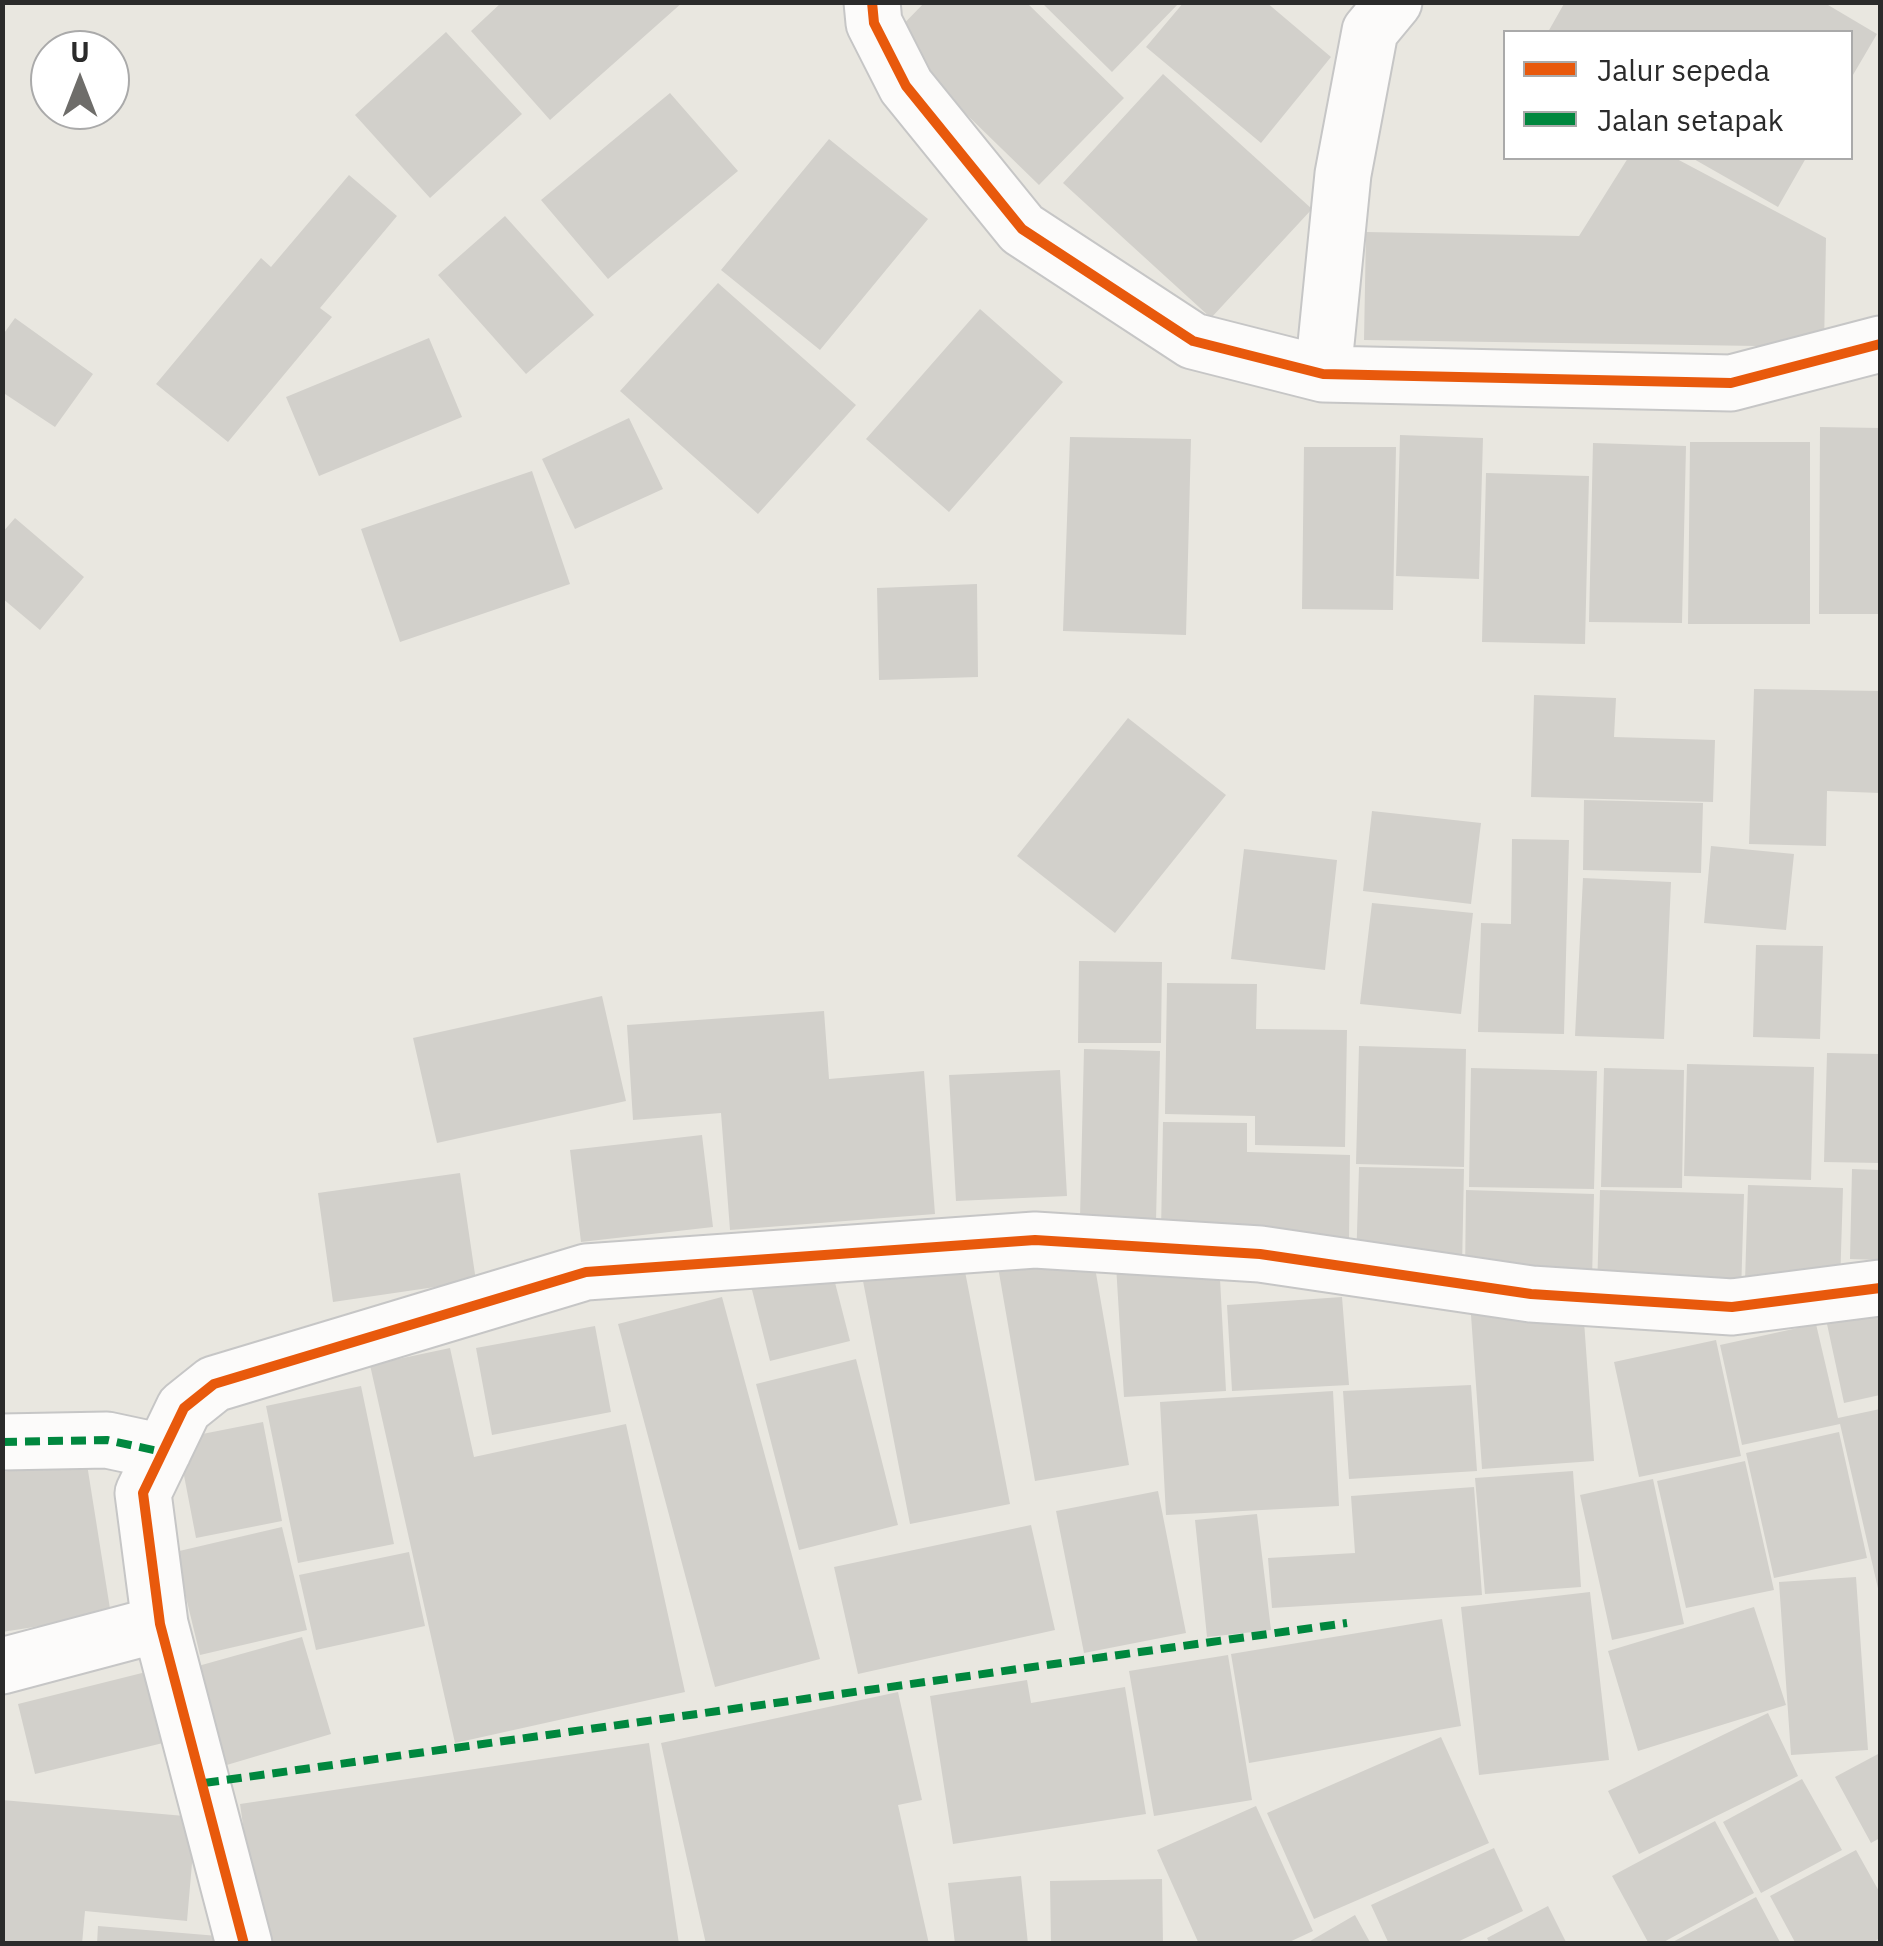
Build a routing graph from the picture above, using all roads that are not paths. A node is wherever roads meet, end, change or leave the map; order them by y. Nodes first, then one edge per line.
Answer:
1 (872, 2) edge
2 (1394, 2) edge
3 (1880, 344) edge
4 (1324, 374) junction
5 (1880, 1288) edge
6 (2, 1442) edge
7 (163, 1452) junction
8 (160, 1624) junction
9 (2, 1666) edge
10 (244, 1944) edge

1 - 4 street
2 - 4 street
3 - 4 street
5 - 7 street
6 - 7 street
7 - 8 street
8 - 9 street
8 - 10 street

